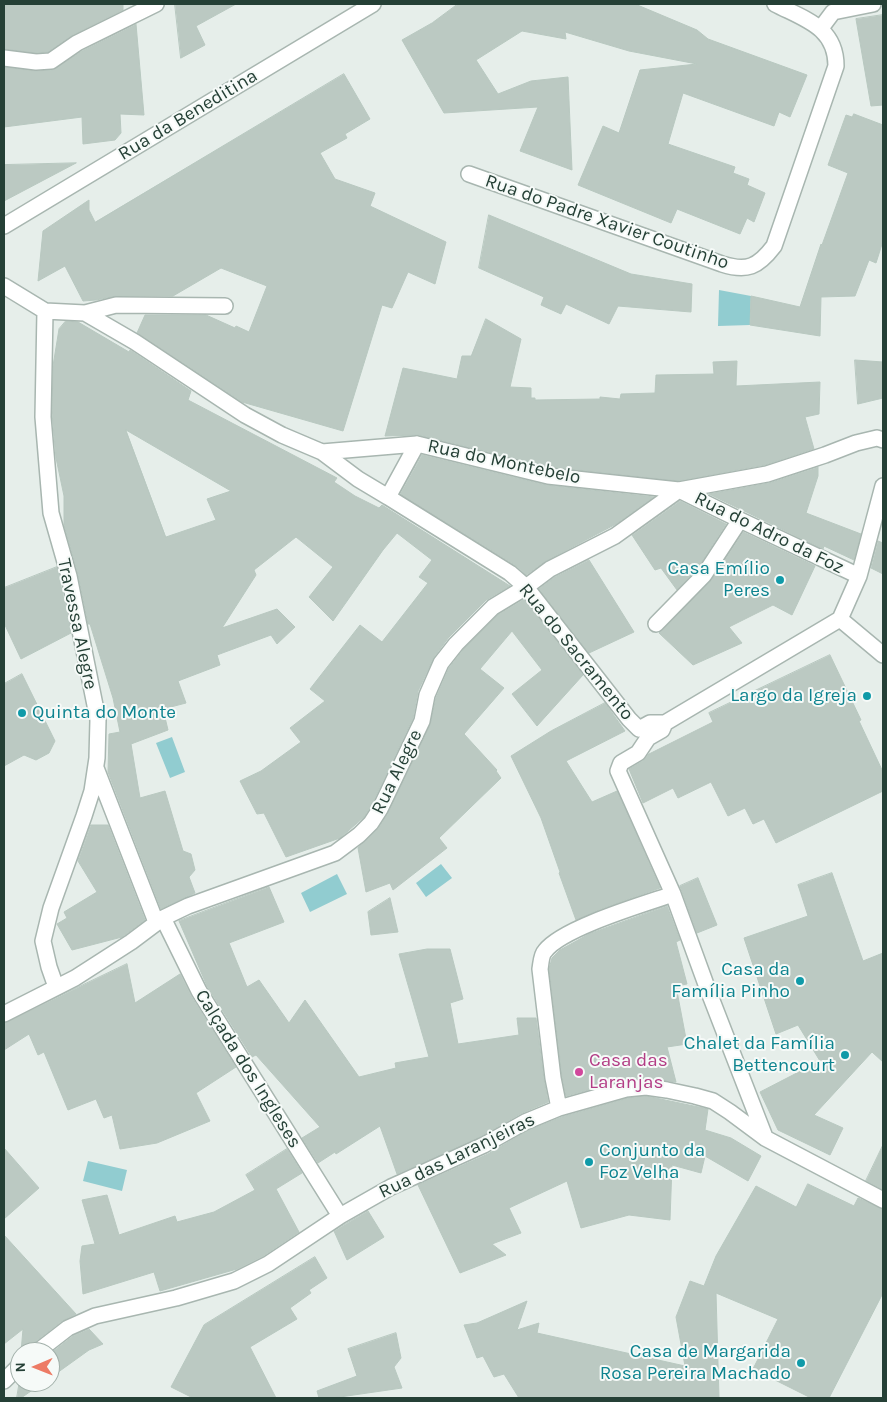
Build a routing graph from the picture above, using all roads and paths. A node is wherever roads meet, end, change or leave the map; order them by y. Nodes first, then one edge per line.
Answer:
1 (156, 4) edge
2 (373, 4) edge
3 (775, 4) edge
4 (873, 4) edge
5 (821, 28) junction
6 (4, 58) edge
7 (470, 174) dead end
8 (4, 226) edge
9 (4, 286) edge
10 (225, 306) dead end
11 (45, 311) junction
12 (85, 313) junction
13 (883, 440) edge
14 (417, 444) junction
15 (322, 452) junction
16 (883, 486) edge
17 (679, 490) junction
18 (388, 497) junction
19 (740, 520) junction
20 (859, 576) junction
21 (526, 587) junction
22 (840, 619) junction
23 (656, 624) dead end
24 (883, 655) edge
25 (665, 722) junction
26 (95, 767) junction
27 (673, 894) junction
28 (160, 920) junction
29 (56, 988) junction
30 (4, 1014) edge
31 (559, 1108) junction
32 (765, 1138) junction
33 (883, 1200) edge
34 (340, 1216) junction
35 (50, 1342) edge

1 - 6 street
2 - 8 street, Rua da Beneditina
3 - 5 street
4 - 5 street
5 - 7 street, Rua do Padre Xavier Coutinho
9 - 11 street, Rua do Montebelo
10 - 12 street, Rua do Montebelo
11 - 12 street, Rua do Montebelo
11 - 26 street, Travessa Alegre
12 - 15 street, Rua do Montebelo
13 - 17 street, Rua do Montebelo
14 - 15 street, Rua do Montebelo
14 - 17 street, Rua do Montebelo
14 - 18 street, Rua do Montebelo
15 - 18 street, Rua do Montebelo
16 - 20 street
17 - 19 street, Rua do Adro da Foz
17 - 21 street, Rua Alegre
18 - 21 street, Rua do Sacramento
19 - 20 street, Rua do Adro da Foz
19 - 23 street
20 - 22 street
21 - 25 street, Rua do Sacramento
21 - 28 street, Rua Alegre
22 - 24 street
22 - 25 street
25 - 27 street
26 - 28 street, Calçada dos Ingleses
26 - 29 street, Travessa Alegre
27 - 31 street
27 - 32 street
28 - 29 street, Rua Alegre
28 - 34 street, Calçada dos Ingleses
29 - 30 street, Rua Alegre
31 - 32 street, Rua das Laranjeiras
31 - 34 street, Rua das Laranjeiras
32 - 33 street, Rua das Laranjeiras
34 - 35 street, Rua das Laranjeiras

